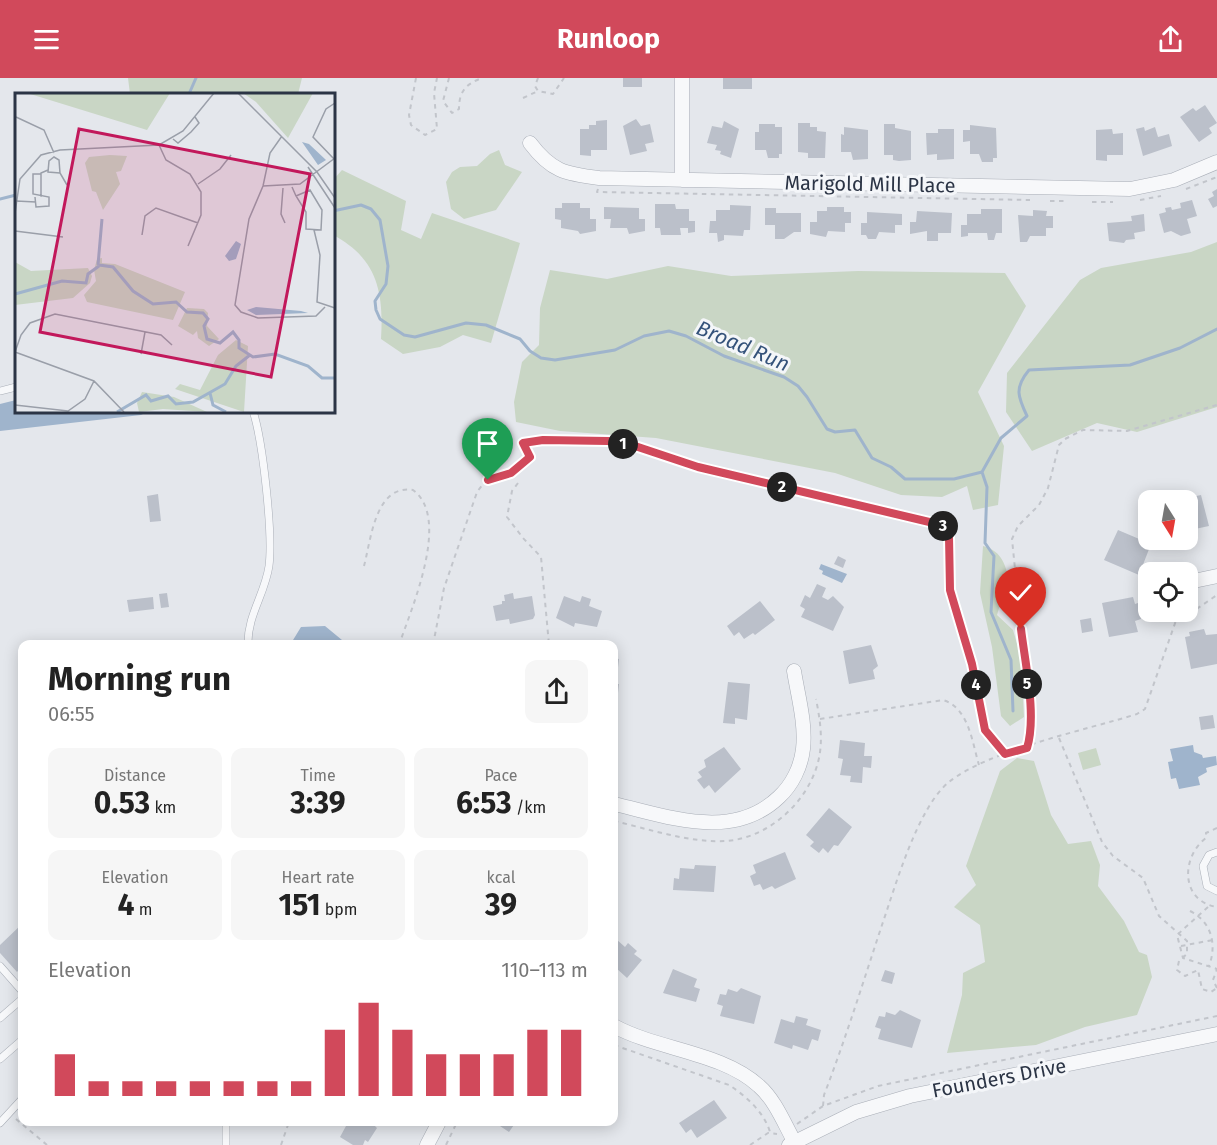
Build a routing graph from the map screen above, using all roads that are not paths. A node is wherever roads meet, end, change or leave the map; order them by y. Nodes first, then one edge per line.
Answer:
1 (682, 78) edge
2 (530, 143) dead end
3 (1217, 162) edge
4 (682, 180) junction
5 (15, 387) edge
6 (0, 391) edge
7 (253, 412) edge
8 (1217, 576) edge
9 (1198, 580) edge
10 (249, 640) edge
11 (794, 671) dead end
12 (618, 805) edge
13 (1217, 852) edge
14 (1217, 891) edge
15 (0, 966) edge
16 (18, 986) edge
17 (18, 1002) edge
18 (0, 1018) edge
19 (618, 1028) edge
20 (1217, 1034) edge
21 (18, 1043) edge
22 (0, 1059) edge
23 (18, 1104) edge
24 (0, 1123) edge
25 (226, 1126) edge
26 (437, 1126) edge
27 (791, 1143) edge
28 (226, 1145) edge
29 (427, 1145) edge

1 - 4 street
2 - 4 street, Marigold Mill Place
3 - 4 street, Marigold Mill Place
5 - 6 lane
7 - 10 lane
8 - 9 street
11 - 12 street
13 - 14 lane
15 - 16 lane
17 - 18 lane
19 - 27 street
20 - 27 street, Founders Drive
21 - 22 lane
23 - 24 lane
25 - 28 lane
26 - 29 street

